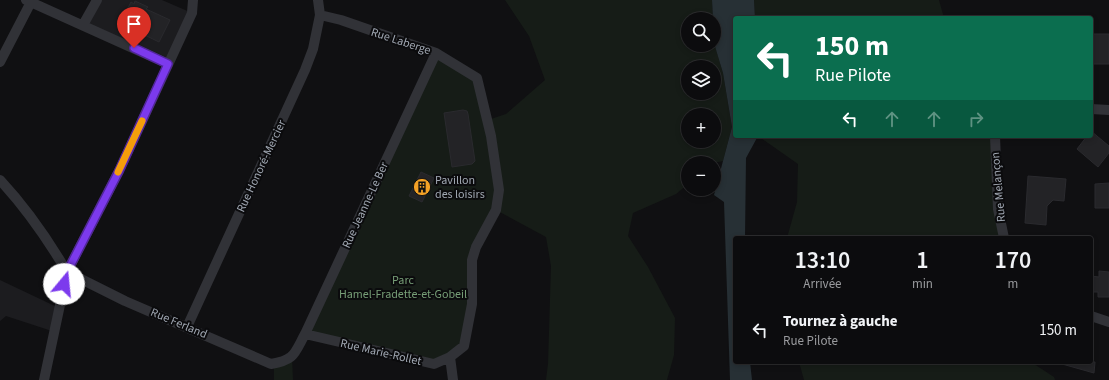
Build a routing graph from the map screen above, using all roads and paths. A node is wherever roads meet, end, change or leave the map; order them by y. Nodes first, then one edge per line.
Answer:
1 (97, 0) edge
2 (193, 0) edge
3 (318, 0) edge
4 (28, 1) edge
5 (320, 15) junction
6 (83, 25) junction
7 (436, 52) junction
8 (0, 62) edge
9 (168, 64) junction
10 (477, 78) joint
11 (1093, 109) edge
12 (1109, 110) edge
13 (995, 138) edge
14 (0, 180) edge
15 (1004, 236) edge
16 (67, 272) junction
17 (1093, 317) edge
18 (1109, 322) edge
19 (187, 327) junction
20 (305, 334) junction
21 (292, 357) joint
22 (450, 357) junction
23 (44, 380) edge
24 (453, 380) edge

1 - 6 street
2 - 9 street
3 - 5 street, Rue Honoré-Mercier
4 - 6 street
4 - 8 street
5 - 7 street, Rue Laberge
5 - 19 street, Rue Honoré-Mercier
6 - 9 street
7 - 10 street, Rue Laberge
7 - 20 street, Rue Jeanne-Le Ber
9 - 16 street
10 - 22 street, Rue Marie-Rollet
11 - 12 street
13 - 15 street, Rue Melançon
14 - 16 street
16 - 19 street, Rue Ferland
16 - 23 street
17 - 18 street
19 - 21 street, Rue Ferland
20 - 21 street, Rue Jeanne-Le Ber
20 - 22 street, Rue Marie-Rollet
22 - 24 street

